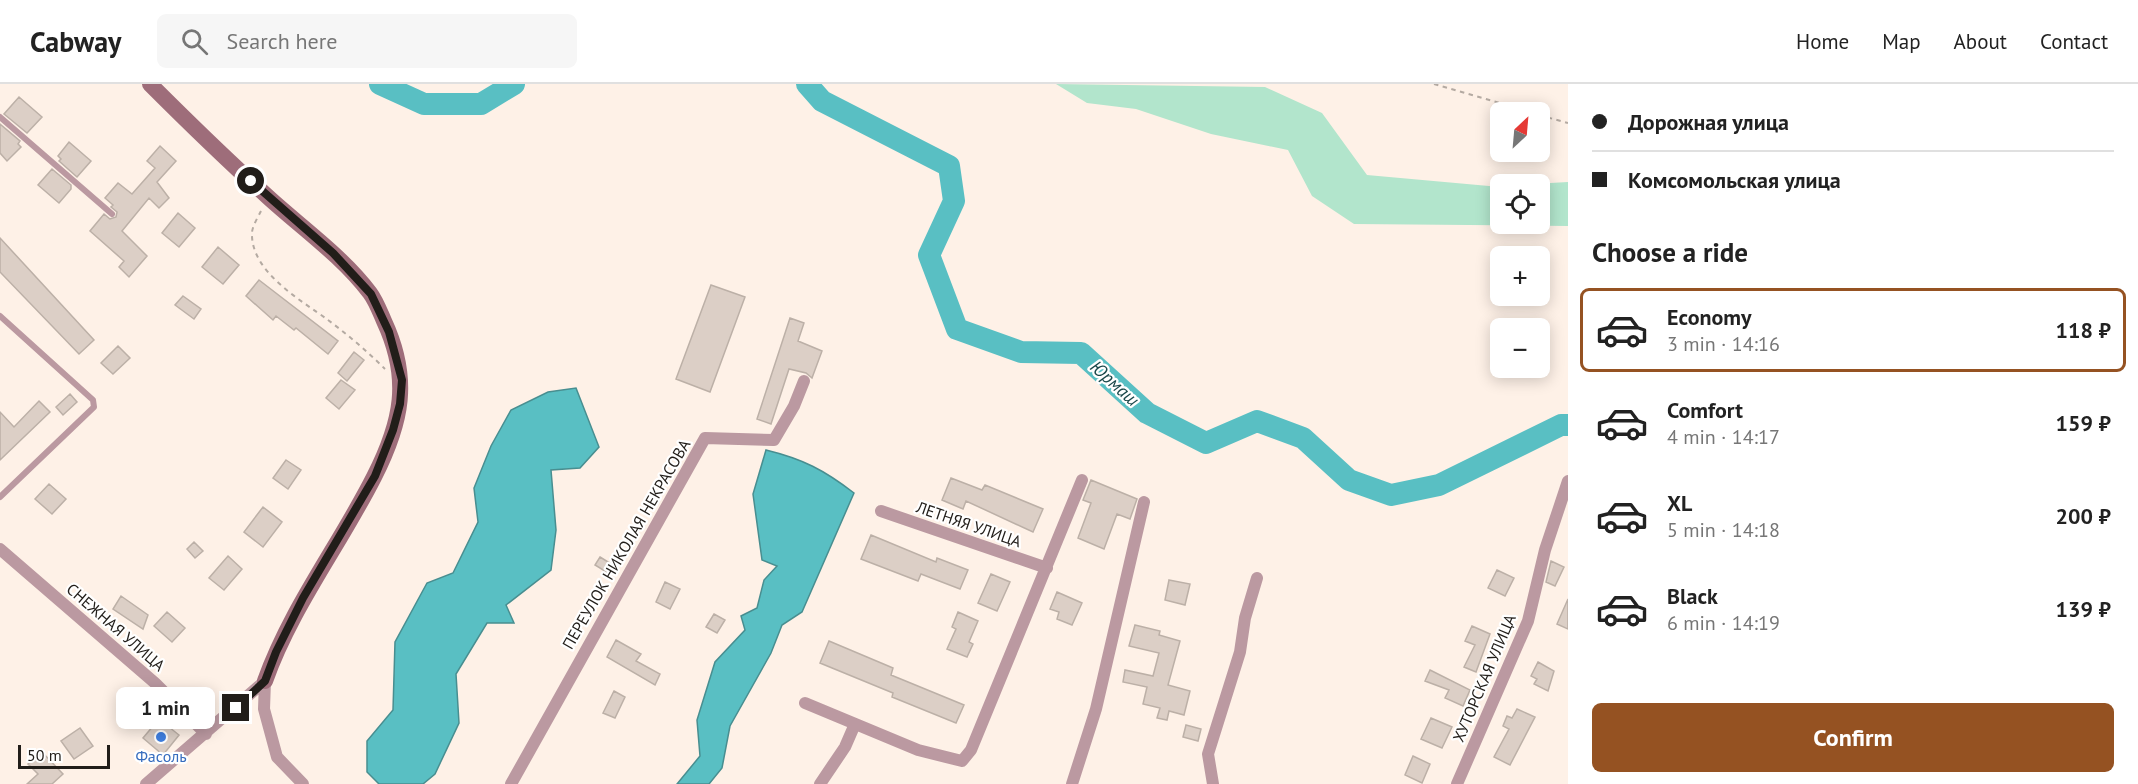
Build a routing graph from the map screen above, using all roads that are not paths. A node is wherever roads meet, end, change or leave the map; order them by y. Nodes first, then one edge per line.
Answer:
1 (150, 84) edge
2 (0, 117) edge
3 (112, 214) dead end
4 (0, 316) edge
5 (804, 381) dead end
6 (1082, 480) dead end
7 (1568, 481) edge
8 (0, 497) edge
9 (1144, 502) dead end
10 (881, 511) dead end
11 (0, 549) edge
12 (1047, 568) junction
13 (1257, 578) dead end
14 (265, 681) junction
15 (805, 703) dead end
16 (855, 724) junction
17 (206, 734) junction
18 (146, 784) edge
19 (303, 784) edge
20 (511, 784) edge
21 (820, 784) edge
22 (1072, 784) edge
23 (1213, 784) edge
24 (1457, 784) edge

1 - 14 street
2 - 3 lane
4 - 8 lane
5 - 20 street, ПЕРЕУЛОК НИКОЛАЯ НЕКРАСОВА
6 - 12 street
7 - 24 street, ХУТОРСКАЯ УЛИЦА
9 - 22 street
10 - 12 street, ЛЕТНЯЯ УЛИЦА
11 - 17 street, СНЕЖНАЯ УЛИЦА
12 - 16 street
13 - 23 street
14 - 17 street
14 - 19 street
15 - 16 street
16 - 21 street
17 - 18 street

